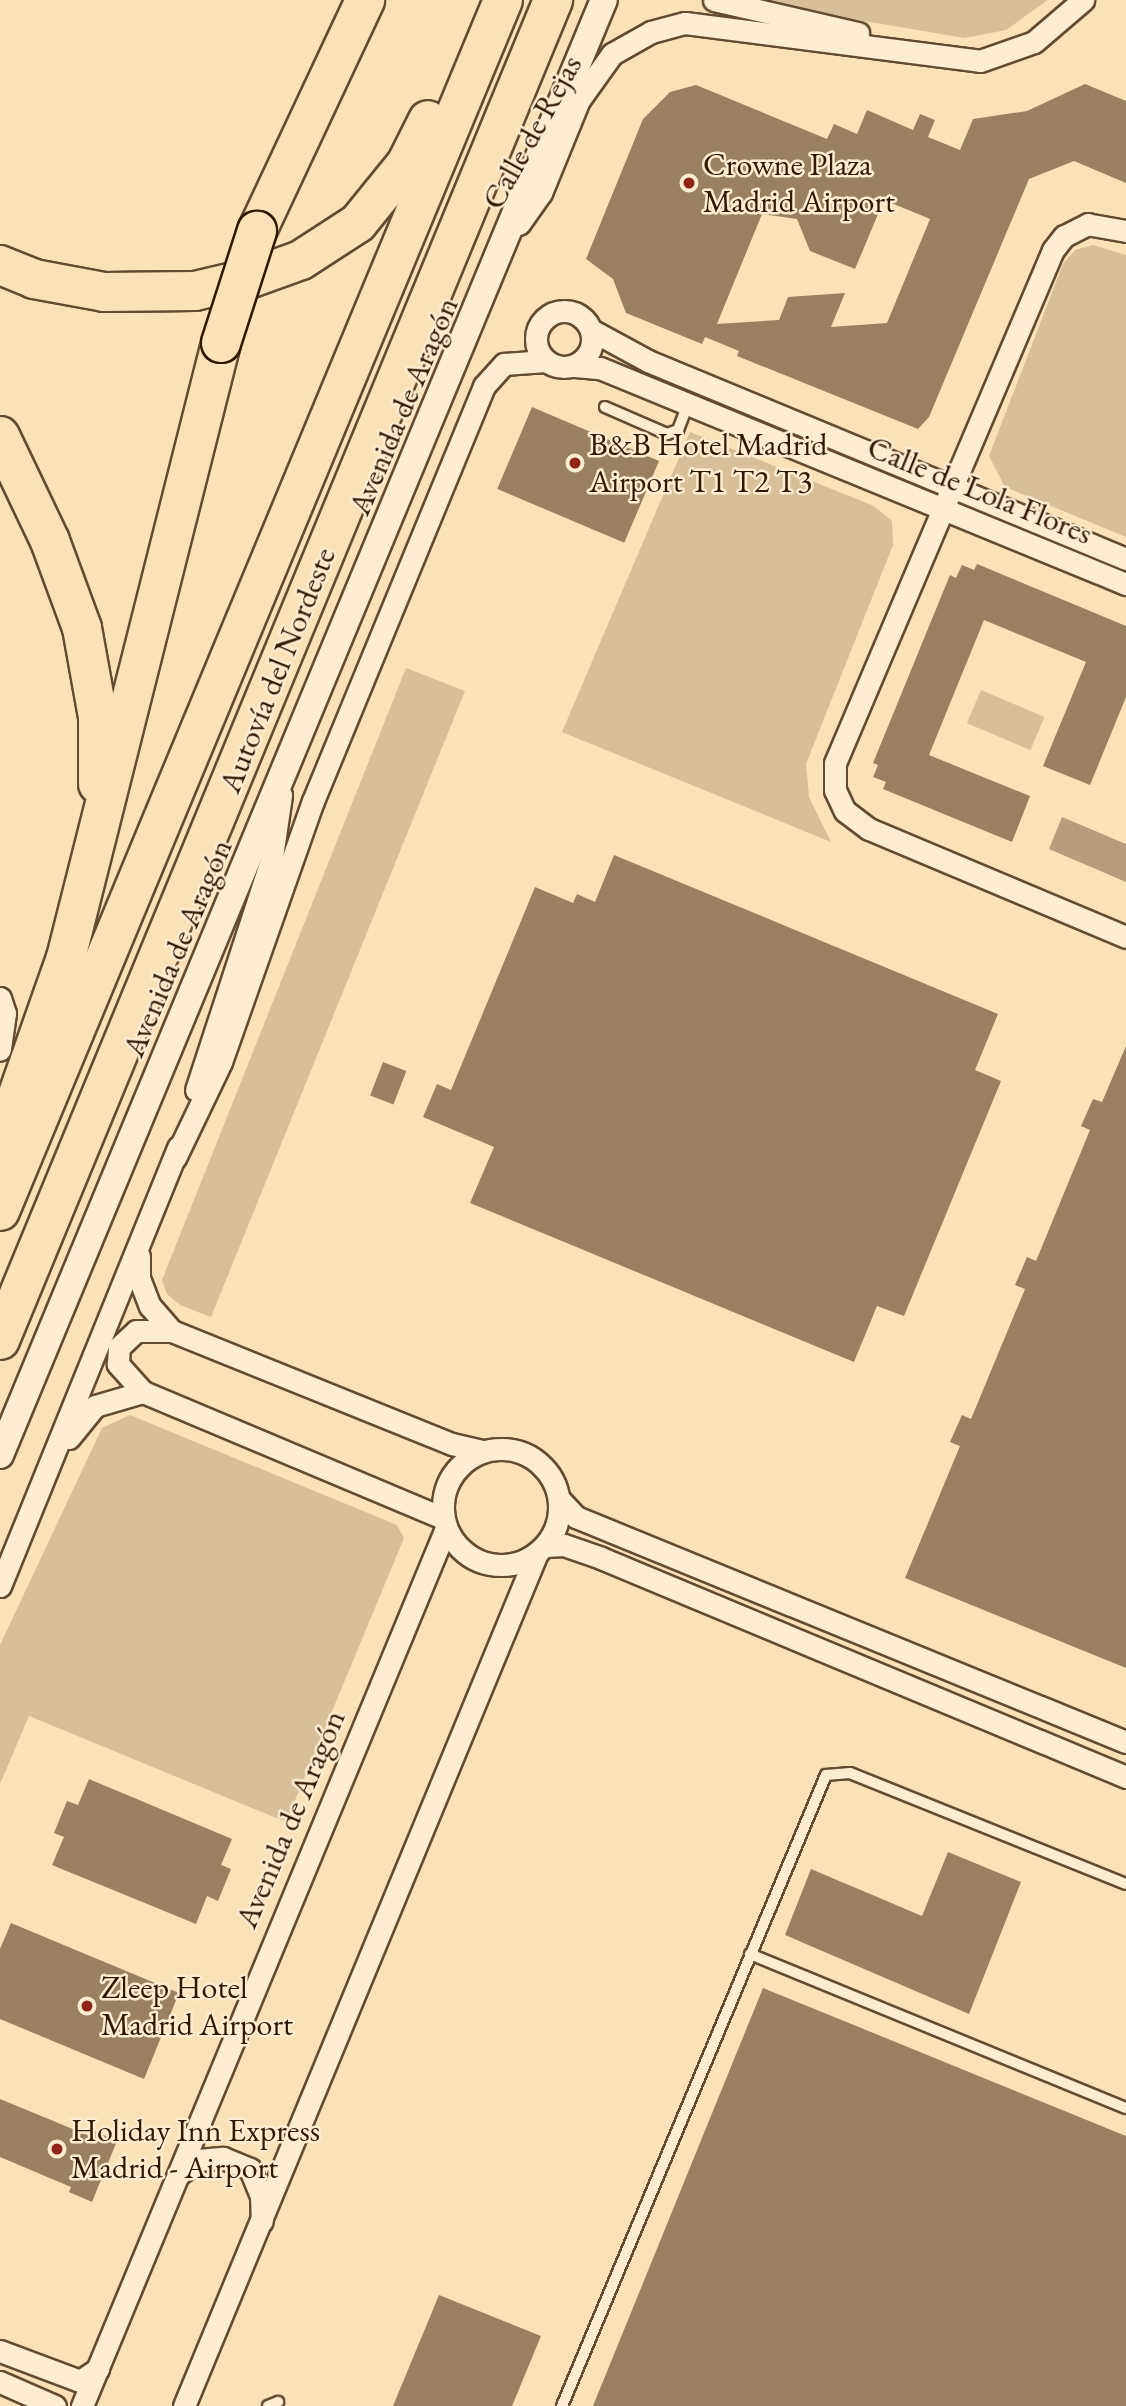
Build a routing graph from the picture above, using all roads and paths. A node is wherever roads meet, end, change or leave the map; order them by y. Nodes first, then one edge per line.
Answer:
1 (365, 0) edge
2 (489, 0) edge
3 (503, 0) edge
4 (553, 0) edge
5 (604, 0) edge
6 (715, 0) edge
7 (1064, 0) edge
8 (1083, 0) edge
9 (1126, 231) edge
10 (509, 237) junction
11 (0, 253) edge
12 (0, 265) edge
13 (104, 292) junction
14 (591, 330) junction
15 (546, 361) junction
16 (575, 366) junction
17 (688, 404) junction
18 (605, 407) dead end
19 (0, 436) edge
20 (954, 486) junction
21 (944, 509) junction
22 (1126, 559) edge
23 (1126, 584) edge
24 (283, 781) junction
25 (1126, 937) edge
26 (66, 958) junction
27 (0, 998) edge
28 (0, 1050) edge
29 (0, 1145) edge
30 (175, 1158) junction
31 (0, 1211) edge
32 (139, 1250) junction
33 (172, 1331) junction
34 (0, 1340) edge
35 (142, 1392) junction
36 (483, 1451) junction
37 (0, 1455) edge
38 (54, 1456) junction
39 (559, 1499) junction
40 (445, 1523) junction
41 (541, 1550) junction
42 (0, 1586) edge
43 (1126, 1742) edge
44 (1126, 1777) edge
45 (1126, 1884) edge
46 (750, 1954) junction
47 (1126, 2108) edge
48 (179, 2174) junction
49 (262, 2227) junction
50 (0, 2351) edge
51 (98, 2369) junction
52 (0, 2382) edge
53 (187, 2403) edge
54 (55, 2406) edge
55 (82, 2406) edge
56 (562, 2406) edge

1 - 26 highway, bridge
2 - 13 highway
3 - 31 highway, Autovía del Nordeste
4 - 34 highway, Autovía del Nordeste
5 - 10 street, Avenida de Aragón
6 - 7 street
8 - 10 street, Calle de Rejas
9 - 20 street
10 - 24 street, Avenida de Aragón
11 - 13 highway
12 - 13 highway
14 - 15 street
14 - 16 street
14 - 20 street, Calle de Lola Flores
15 - 16 street
15 - 30 street, Avenida de Aragón
16 - 17 street, Calle de Lola Flores
17 - 18 lane
17 - 21 street, Calle de Lola Flores
19 - 26 highway
20 - 21 street
20 - 22 street, Calle de Lola Flores
21 - 23 street, Calle de Lola Flores
21 - 25 street
24 - 30 street
24 - 37 street, Avenida de Aragón
26 - 29 highway
27 - 28 street
30 - 32 street
32 - 33 street
32 - 38 street
33 - 35 street
33 - 36 street
35 - 38 street
35 - 40 street
36 - 39 street
36 - 40 street
38 - 42 street
39 - 41 street
39 - 43 street
40 - 41 street
40 - 48 street, Avenida de Aragón
41 - 44 street
41 - 49 street
45 - 46 lane
46 - 47 lane
46 - 56 lane
48 - 49 street
48 - 51 street, Avenida de Aragón
49 - 53 street
50 - 51 street
51 - 55 street, Avenida de Aragón
52 - 54 street

